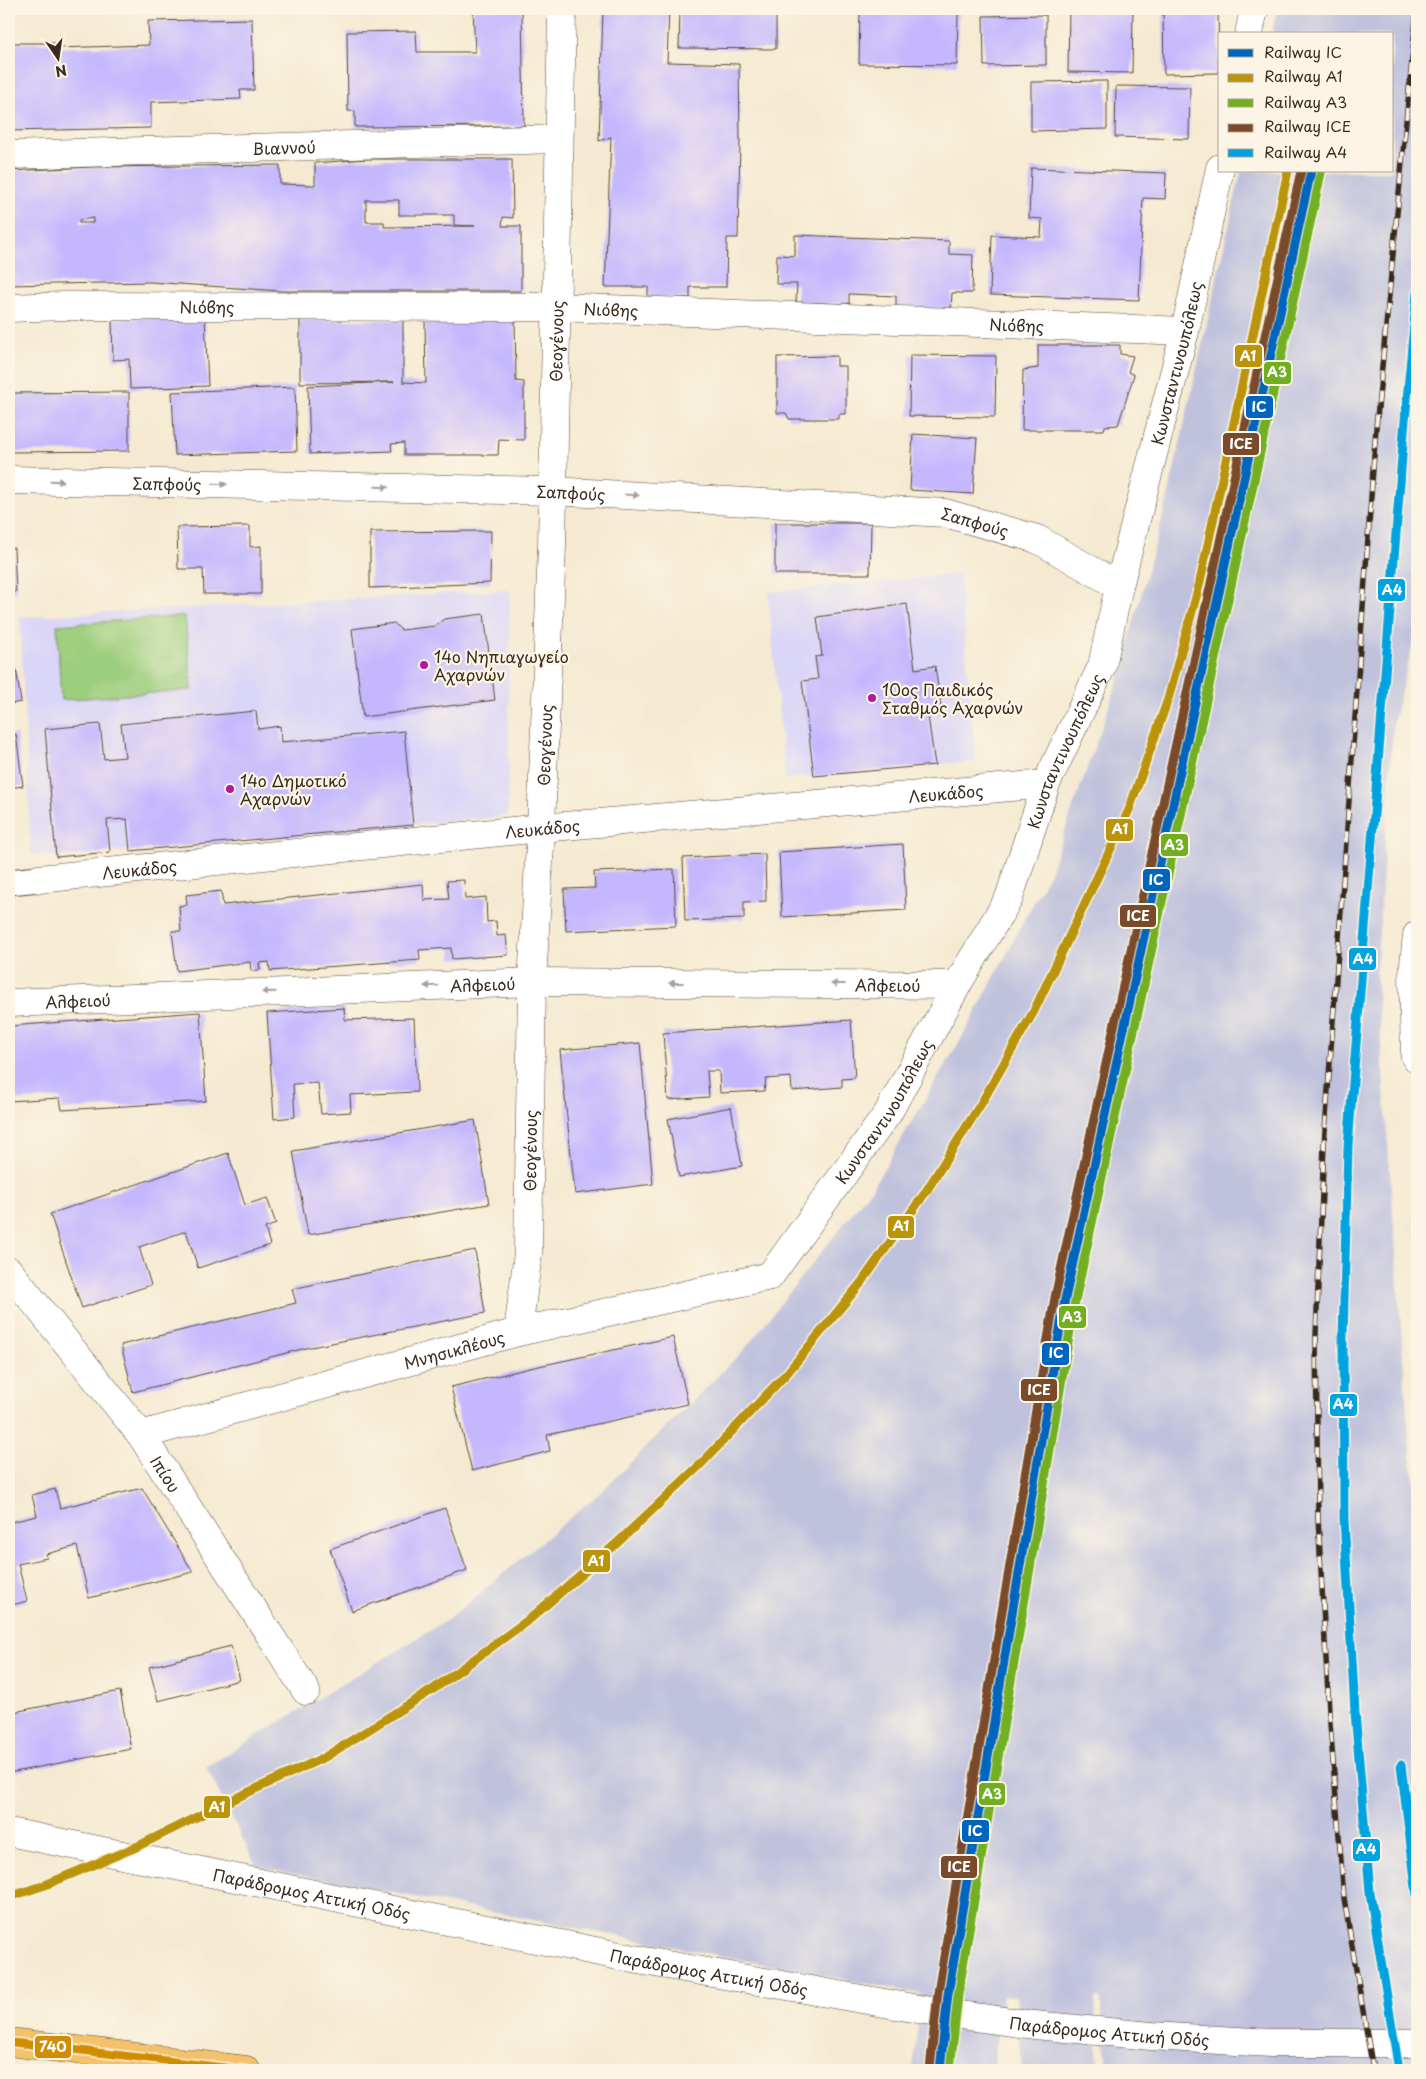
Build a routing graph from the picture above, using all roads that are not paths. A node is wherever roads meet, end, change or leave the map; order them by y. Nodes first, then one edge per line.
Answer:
1 (562, 9) edge
2 (1254, 9) edge
3 (1249, 32) edge
4 (558, 139) junction
5 (9, 155) edge
6 (1219, 172) edge
7 (556, 307) junction
8 (9, 308) edge
9 (1185, 331) junction
10 (9, 480) edge
11 (552, 490) junction
12 (1118, 586) junction
13 (1046, 784) junction
14 (541, 828) junction
15 (40, 879) joint
16 (9, 882) edge
17 (1417, 936) edge
18 (532, 982) junction
19 (957, 985) junction
20 (9, 1003) edge
21 (1416, 1056) edge
22 (9, 1271) edge
23 (770, 1276) joint
24 (518, 1332) junction
25 (141, 1435) junction
26 (306, 1691) dead end
27 (9, 1832) edge
28 (9, 2042) edge
29 (1417, 2044) edge
30 (246, 2070) edge

1 - 4 street, Θεογένους
2 - 3 street
4 - 5 street, Βιαννού
4 - 7 street, Θεογένους
6 - 9 street, Κωνσταντινουπόλεως
7 - 8 street, Νιόβης
7 - 9 street, Νιόβης
7 - 11 street, Θεογένους
9 - 12 street, Κωνσταντινουπόλεως
10 -> 11 street, Σαπφούς
11 -> 12 street, Σαπφούς
11 - 14 street, Θεογένους
12 - 13 street, Κωνσταντινουπόλεως
13 - 14 street, Λευκάδος
13 - 19 street, Κωνσταντινουπόλεως
14 - 15 street, Λευκάδος
14 - 18 street, Θεογένους
15 - 16 street
17 - 21 street
19 -> 18 street, Αλφειού
18 -> 20 street, Αλφειού
18 - 24 street, Θεογένους
19 - 23 street, Κωνσταντινουπόλεως
22 - 25 street, Ιπίου
23 - 24 street, Μνησικλέους
24 - 25 street, Μνησικλέους
25 - 26 street, Ιπίου
27 - 29 street, Παράδρομος Αττική Οδός
28 - 30 highway

